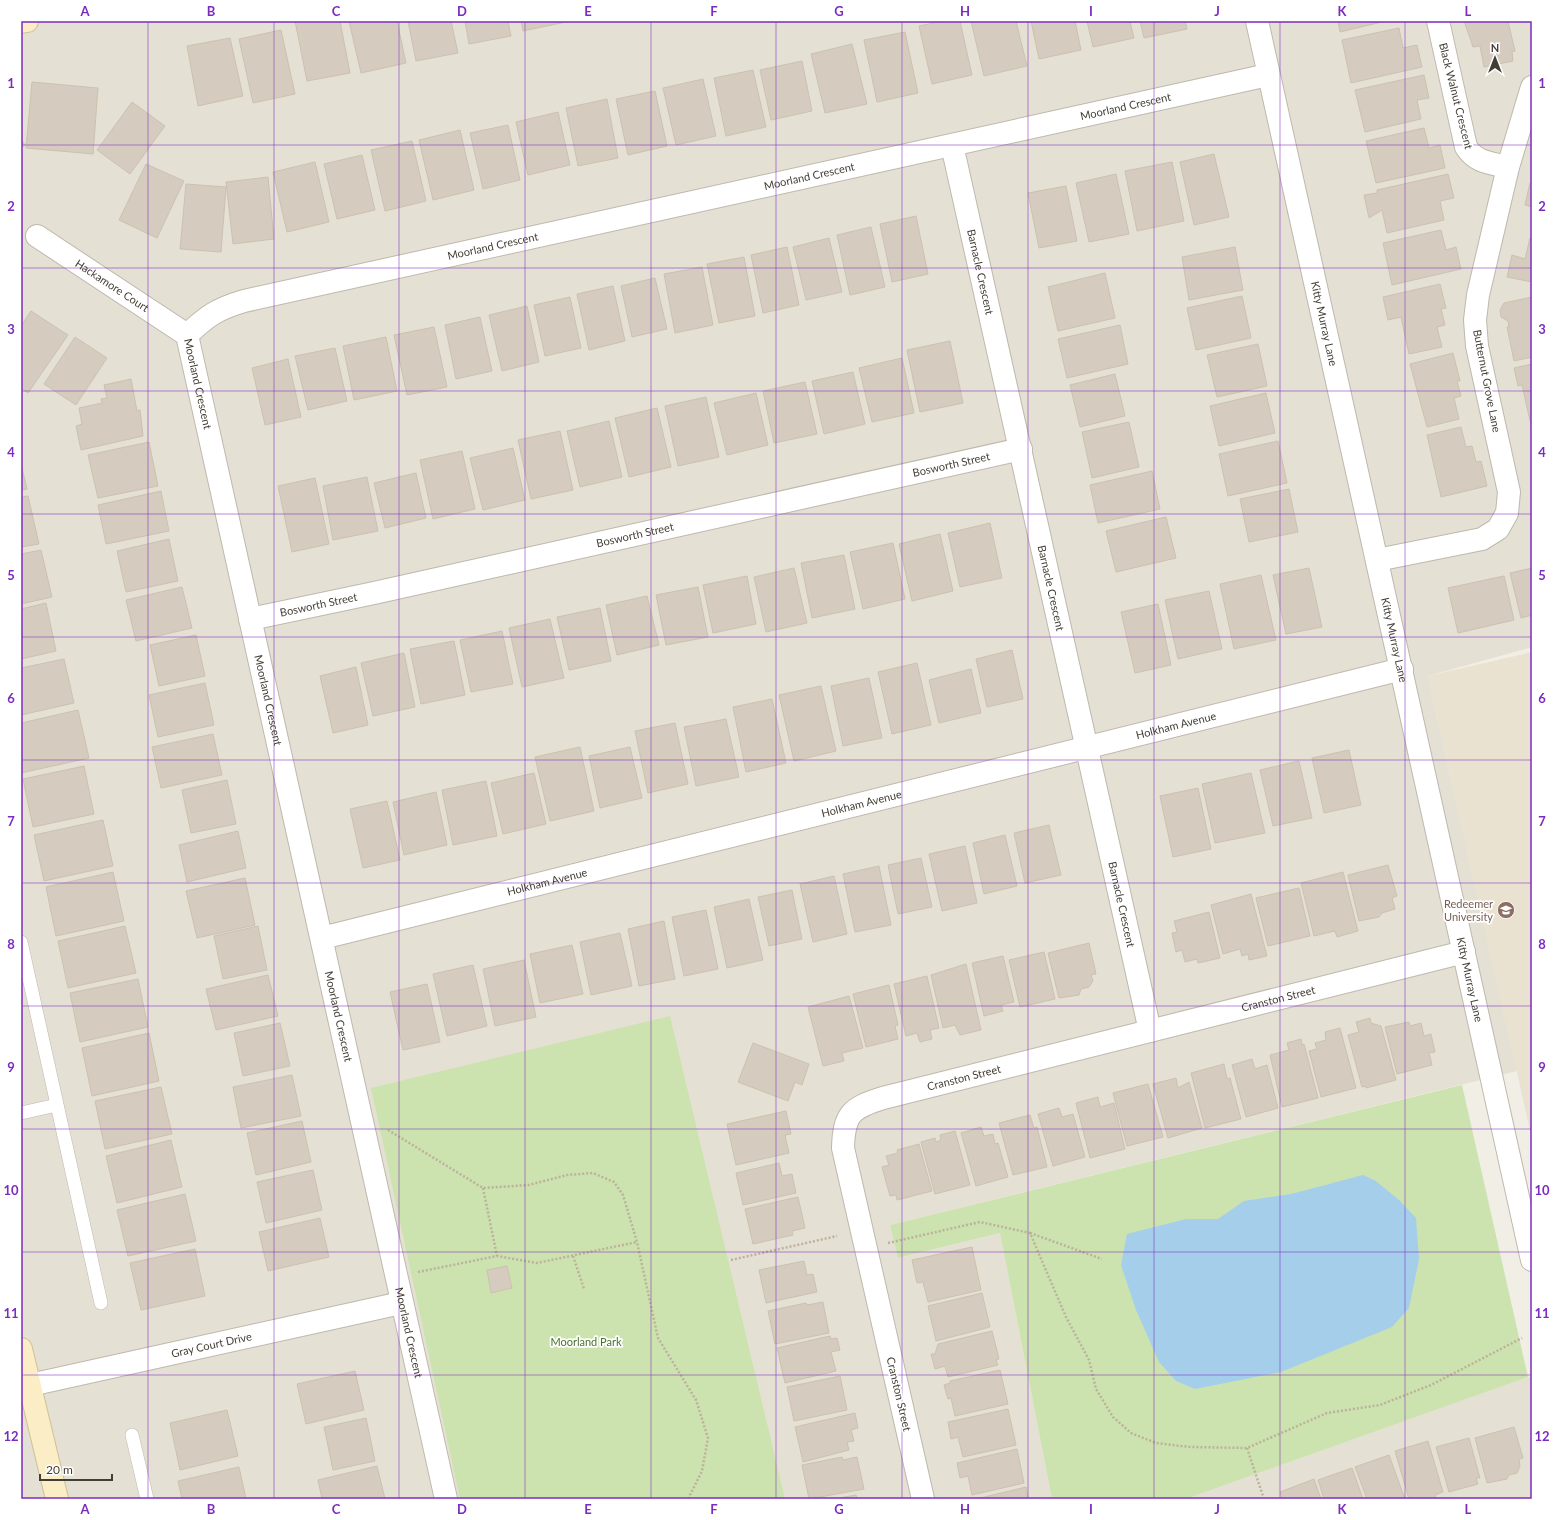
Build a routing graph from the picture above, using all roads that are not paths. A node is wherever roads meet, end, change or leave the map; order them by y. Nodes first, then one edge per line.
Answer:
1 (27, 21) edge
2 (1257, 21) edge
3 (1438, 21) edge
4 (21, 22) edge
5 (1268, 75) junction
6 (1532, 87) edge
7 (952, 145) junction
8 (1508, 167) junction
9 (37, 236) dead end
10 (187, 335) junction
11 (1021, 449) junction
12 (1377, 560) junction
13 (250, 619) junction
14 (1402, 670) junction
15 (1087, 748) junction
16 (322, 938) junction
17 (21, 942) edge
18 (1464, 952) junction
19 (1150, 1031) junction
20 (57, 1104) junction
21 (21, 1113) edge
22 (1532, 1260) edge
23 (101, 1303) dead end
24 (402, 1303) junction
25 (21, 1349) edge
26 (25, 1386) edge
27 (132, 1435) dead end
28 (57, 1499) edge
29 (147, 1499) edge
30 (446, 1499) edge
31 (923, 1499) edge

1 - 4 main road
2 - 5 street, Kitty Murray Lane
3 - 8 street, Black Walnut Crescent
5 - 7 street, Moorland Crescent
5 - 12 street, Kitty Murray Lane
6 - 8 street, Butternut Grove Lane
7 - 10 street, Moorland Crescent
7 - 11 street, Barnacle Crescent
8 - 12 street, Butternut Grove Lane
9 - 10 street, Hackamore Court
10 - 13 street, Moorland Crescent
11 - 13 street, Bosworth Street
11 - 15 street, Barnacle Crescent
12 - 14 street, Kitty Murray Lane
13 - 16 street, Moorland Crescent
14 - 15 street, Holkham Avenue
14 - 18 street, Kitty Murray Lane
15 - 16 street, Holkham Avenue
15 - 19 street, Barnacle Crescent
16 - 24 street, Moorland Crescent
17 - 20 lane
18 - 19 street, Cranston Street
18 - 22 street, Kitty Murray Lane
19 - 31 street, Cranston Street
20 - 21 lane
20 - 23 lane
24 - 26 street, Gray Court Drive
24 - 30 street, Moorland Crescent
25 - 26 main road
26 - 28 main road
27 - 29 lane

